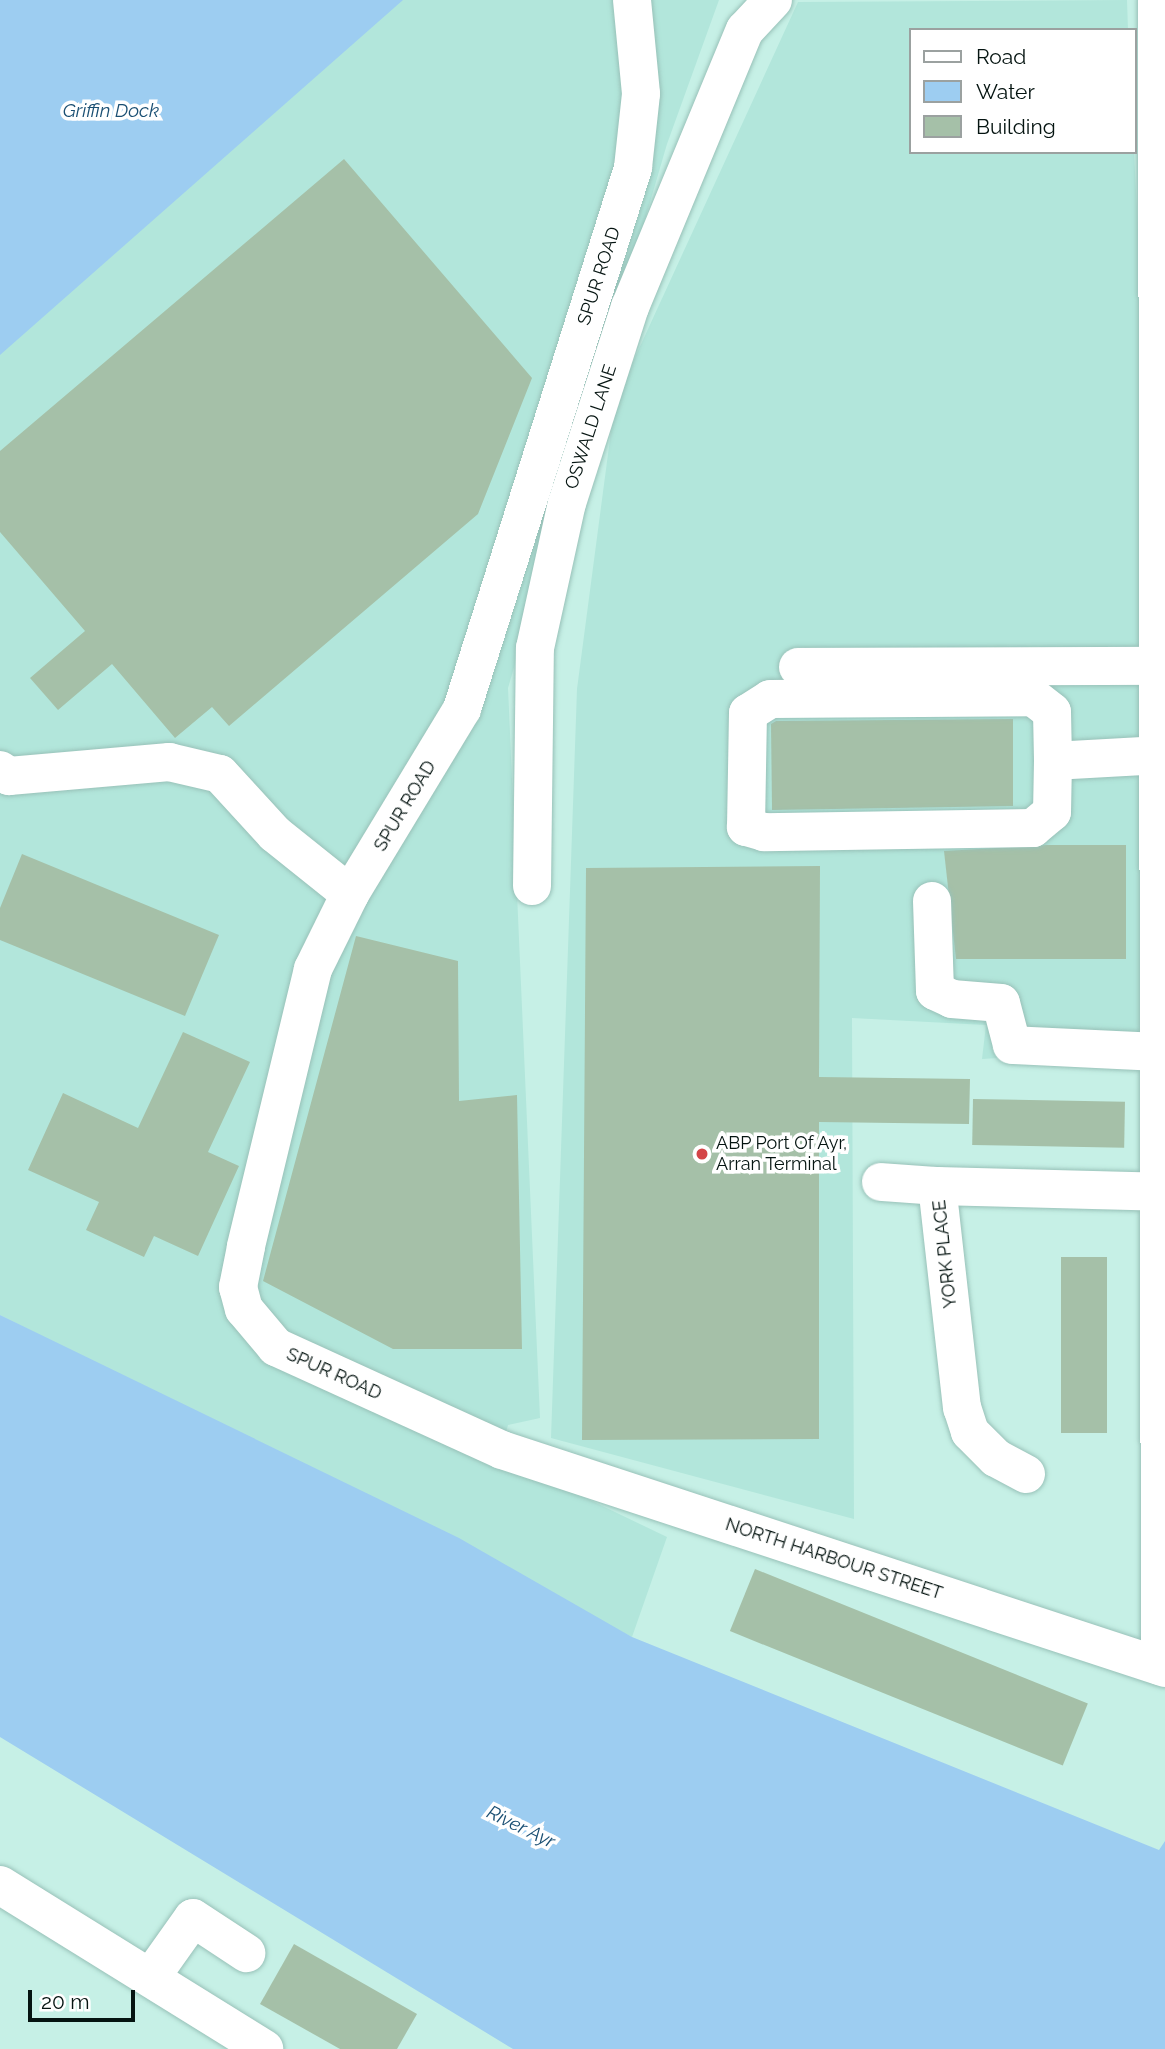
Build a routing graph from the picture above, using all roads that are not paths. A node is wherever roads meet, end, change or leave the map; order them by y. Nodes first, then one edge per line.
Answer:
1 (772, 0) edge
2 (1157, 0) edge
3 (636, 4) edge
4 (1161, 666) junction
5 (798, 667) dead end
6 (1161, 755) junction
7 (1053, 761) junction
8 (3, 779) edge
9 (532, 886) dead end
10 (350, 894) junction
11 (932, 901) dead end
12 (1161, 1052) junction
13 (881, 1182) dead end
14 (937, 1186) junction
15 (1161, 1192) junction
16 (1163, 1272) edge
17 (502, 1450) joint
18 (1026, 1474) dead end
19 (1163, 1490) edge
20 (1163, 1667) edge
21 (0, 1885) edge
22 (246, 1953) dead end
23 (151, 1977) junction
24 (264, 2049) edge

1 - 9 street, OSWALD LANE
2 - 4 street
3 - 10 street, SPUR ROAD
4 - 5 street
4 - 6 street
6 - 7 street
6 - 12 street
7 - 7 street
8 - 10 street
10 - 17 street, SPUR ROAD
11 - 12 street
12 - 15 street
13 - 14 street
14 - 15 street, YORK PLACE
14 - 18 street, YORK PLACE
15 - 16 street
16 - 19 street
17 - 20 street, NORTH HARBOUR STREET
19 - 20 street
21 - 23 street
22 - 23 street
23 - 24 street

